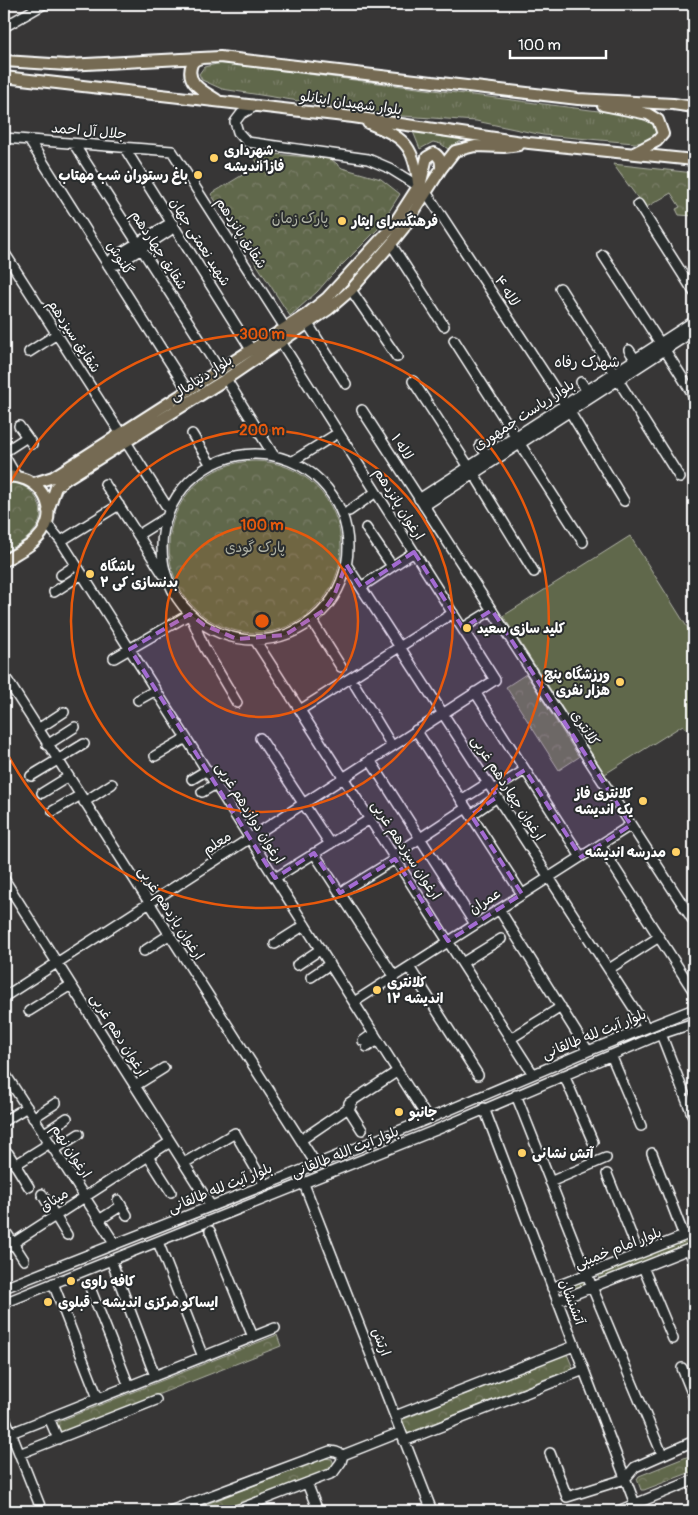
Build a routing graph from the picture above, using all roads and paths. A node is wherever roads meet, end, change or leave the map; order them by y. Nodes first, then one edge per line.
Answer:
1 (44, 4) edge
2 (4, 27) edge
3 (4, 57) edge
4 (220, 57) junction
5 (4, 61) edge
6 (24, 64) junction
7 (4, 77) edge
8 (578, 99) junction
9 (221, 102) junction
10 (257, 105) junction
11 (694, 107) edge
12 (353, 117) junction
13 (4, 138) edge
14 (30, 140) junction
15 (529, 143) junction
16 (74, 144) junction
17 (124, 148) junction
18 (172, 151) joint
19 (633, 154) junction
20 (694, 160) edge
21 (441, 169) junction
22 (422, 189) junction
23 (638, 204) dead end
24 (174, 224) junction
25 (391, 244) junction
26 (140, 245) junction
27 (4, 252) edge
28 (603, 255) dead end
29 (108, 265) junction
30 (560, 288) dead end
31 (351, 290) junction
32 (694, 292) edge
33 (694, 321) edge
34 (308, 324) junction
35 (444, 326) dead end
36 (286, 329) junction
37 (694, 331) edge
38 (57, 334) junction
39 (454, 340) dead end
40 (281, 342) junction
41 (663, 347) junction
42 (629, 350) dead end
43 (252, 351) junction
44 (29, 352) dead end
45 (397, 357) dead end
46 (635, 359) junction
47 (223, 375) junction
48 (616, 377) junction
49 (413, 381) dead end
50 (581, 382) dead end
51 (346, 384) dead end
52 (188, 391) junction
53 (587, 391) junction
54 (694, 396) edge
55 (578, 401) junction
56 (362, 410) dead end
57 (564, 411) junction
58 (19, 426) dead end
59 (338, 433) junction
60 (192, 434) dead end
61 (124, 438) junction
62 (518, 440) junction
63 (480, 445) dead end
64 (4, 453) edge
65 (487, 455) junction
66 (274, 456) junction
67 (293, 461) junction
68 (211, 465) junction
69 (471, 470) junction
70 (4, 476) edge
71 (16, 476) junction
72 (680, 478) dead end
73 (34, 483) junction
74 (105, 484) dead end
75 (376, 492) junction
76 (624, 501) dead end
77 (422, 502) junction
78 (119, 505) junction
79 (48, 511) junction
80 (348, 511) dead end
81 (168, 513) junction
82 (46, 524) junction
83 (366, 528) dead end
84 (138, 535) junction
85 (61, 542) junction
86 (583, 542) dead end
87 (414, 552) junction
88 (4, 562) edge
89 (346, 564) junction
90 (76, 565) junction
91 (392, 566) junction
92 (534, 572) dead end
93 (82, 574) junction
94 (61, 575) dead end
95 (170, 585) junction
96 (362, 587) junction
97 (54, 592) dead end
98 (492, 610) junction
99 (453, 612) junction
100 (190, 614) junction
101 (312, 621) junction
102 (463, 628) junction
103 (255, 640) junction
104 (400, 646) junction
105 (130, 649) junction
106 (114, 658) dead end
107 (340, 668) dead end
108 (4, 675) edge
109 (495, 680) joint
110 (354, 685) dead end
111 (156, 690) junction
112 (475, 692) junction
113 (138, 700) dead end
114 (237, 702) dead end
115 (300, 710) junction
116 (64, 712) dead end
117 (443, 713) junction
118 (75, 727) dead end
119 (38, 729) junction
120 (416, 730) junction
121 (186, 738) junction
122 (260, 738) dead end
123 (84, 744) dead end
124 (47, 745) junction
125 (392, 746) junction
126 (155, 756) dead end
127 (57, 760) junction
128 (370, 760) junction
129 (207, 770) junction
130 (525, 770) junction
131 (31, 776) dead end
132 (343, 777) junction
133 (68, 778) junction
134 (192, 779) dead end
135 (112, 784) dead end
136 (216, 784) junction
137 (493, 790) junction
138 (202, 792) dead end
139 (42, 793) dead end
140 (82, 799) junction
141 (461, 800) junction
142 (303, 803) junction
143 (53, 811) dead end
144 (468, 812) junction
145 (370, 819) junction
146 (631, 825) junction
147 (250, 838) junction
148 (420, 839) junction
149 (330, 844) junction
150 (600, 845) junction
151 (314, 853) junction
152 (394, 857) junction
153 (581, 857) junction
154 (549, 877) junction
155 (275, 878) junction
156 (4, 879) edge
157 (340, 893) junction
158 (522, 894) junction
159 (148, 903) junction
160 (499, 909) junction
161 (694, 922) edge
162 (475, 924) junction
163 (305, 925) junction
164 (169, 935) junction
165 (659, 937) junction
166 (501, 939) dead end
167 (448, 942) junction
168 (275, 944) dead end
169 (321, 949) junction
170 (144, 951) dead end
171 (57, 962) junction
172 (462, 963) junction
173 (330, 964) junction
174 (297, 965) dead end
175 (409, 966) junction
176 (609, 969) junction
177 (394, 976) junction
178 (311, 977) dead end
179 (71, 985) junction
180 (694, 992) edge
181 (4, 996) edge
182 (354, 1002) junction
183 (561, 1007) junction
184 (694, 1009) edge
185 (29, 1011) dead end
186 (694, 1023) edge
187 (646, 1027) junction
188 (661, 1034) junction
189 (376, 1036) junction
190 (510, 1039) junction
191 (365, 1044) dead end
192 (588, 1051) junction
193 (611, 1055) junction
194 (164, 1068) dead end
195 (398, 1071) junction
196 (4, 1072) edge
197 (533, 1074) junction
198 (478, 1075) dead end
199 (564, 1075) junction
200 (8, 1086) edge
201 (135, 1086) junction
202 (498, 1089) junction
203 (516, 1095) junction
204 (504, 1100) junction
205 (56, 1102) dead end
206 (26, 1107) junction
207 (348, 1108) junction
208 (484, 1108) junction
209 (33, 1118) junction
210 (67, 1118) dead end
211 (428, 1119) junction
212 (694, 1119) edge
213 (4, 1121) edge
214 (641, 1126) dead end
215 (362, 1130) dead end
216 (43, 1134) junction
217 (79, 1134) dead end
218 (301, 1140) junction
219 (170, 1142) junction
220 (593, 1142) dead end
221 (52, 1147) junction
222 (8, 1153) dead end
223 (652, 1153) dead end
224 (148, 1156) junction
225 (606, 1158) dead end
226 (184, 1163) junction
227 (316, 1164) junction
228 (15, 1165) junction
229 (607, 1174) dead end
230 (550, 1182) junction
231 (304, 1184) junction
232 (265, 1185) junction
233 (29, 1188) dead end
234 (171, 1192) dead end
235 (42, 1194) dead end
236 (84, 1197) junction
237 (211, 1206) junction
238 (192, 1213) junction
239 (127, 1215) dead end
240 (56, 1216) junction
241 (99, 1220) junction
242 (196, 1226) junction
243 (4, 1229) edge
244 (210, 1231) dead end
245 (694, 1232) edge
246 (67, 1235) dead end
247 (684, 1236) junction
248 (158, 1242) junction
249 (13, 1243) junction
250 (115, 1244) junction
251 (691, 1248) edge
252 (4, 1249) edge
253 (639, 1254) junction
254 (24, 1260) dead end
255 (111, 1260) junction
256 (694, 1264) edge
257 (643, 1267) junction
258 (587, 1275) junction
259 (53, 1283) junction
260 (89, 1284) dead end
261 (592, 1287) junction
262 (4, 1288) edge
263 (552, 1288) junction
264 (557, 1301) junction
265 (4, 1303) edge
266 (275, 1328) dead end
267 (252, 1338) junction
268 (673, 1340) dead end
269 (574, 1346) junction
270 (203, 1357) junction
271 (682, 1368) dead end
272 (584, 1370) junction
273 (155, 1376) junction
274 (128, 1386) junction
275 (98, 1398) junction
276 (694, 1398) edge
277 (156, 1400) dead end
278 (4, 1415) edge
279 (394, 1416) junction
280 (49, 1418) junction
281 (11, 1433) junction
282 (403, 1436) junction
283 (58, 1439) junction
284 (694, 1441) edge
285 (550, 1453) dead end
286 (19, 1454) junction
287 (662, 1454) junction
288 (342, 1455) junction
289 (625, 1479) junction
290 (694, 1480) edge
291 (308, 1483) junction
292 (261, 1501) junction
293 (635, 1504) junction
294 (42, 1511) edge
295 (170, 1511) edge
296 (234, 1511) edge
297 (265, 1511) edge
298 (318, 1511) edge
299 (432, 1511) edge
300 (618, 1511) edge

1 - 2 street
3 - 6 street
4 - 6 main road
4 - 8 main road
4 - 9 main road
5 - 6 main road
7 - 9 main road, بلوار شهیدان اینانلو
8 - 11 main road
8 - 19 main road
9 - 10 main road, بلوار شهیدان اینانلو
10 - 12 main road, بلوار شهیدان اینانلو
10 - 22 street
12 - 15 main road, بلوار شهیدان اینانلو
12 - 22 main road
13 - 14 street, جلال آل احمد
14 - 16 street, جلال آل احمد
14 - 29 street, گلنوش
15 - 19 main road, بلوار شهیدان اینانلو
15 - 21 main road, بلوار دنیامالی
16 - 17 street, جلال آل احمد
16 - 26 street, شقایق چهاردهم
17 - 18 street, جلال آل احمد
17 - 24 street, شهید نعمتی جهان
18 - 36 street, شقایق پانزدهم
19 - 20 main road, بلوار شهیدان اینانلو
21 - 22 main road, بلوار دنیامالی
21 - 22 main road
22 - 25 main road, بلوار دنیامالی
22 - 36 main road, بلوار دنیامالی
22 - 57 street, لاله ۴
23 - 32 street
24 - 26 street
24 - 43 street, شهید نعمتی جهان
25 - 31 main road, بلوار دنیامالی
25 - 35 street
26 - 29 street
26 - 47 street, شقایق چهاردهم
27 - 38 street, شقایق سیزدهم
28 - 41 street
29 - 52 street, گلنوش
30 - 48 street
31 - 34 main road, بلوار دنیامالی
31 - 45 street
33 - 41 street, بلوار ریاست جمهوری
34 - 40 main road, بلوار دنیامالی
34 - 51 street
36 - 43 main road, بلوار دنیامالی
37 - 41 street, بلوار ریاست جمهوری
38 - 44 street
38 - 61 street, شقایق سیزدهم
39 - 62 street
40 - 47 main road, بلوار دنیامالی
40 - 59 street, ارغوان پانزدهم
41 - 46 street, بلوار ریاست جمهوری
41 - 48 street, بلوار ریاست جمهوری
41 - 54 street
42 - 46 street
43 - 47 main road, بلوار دنیامالی
46 - 48 street, بلوار ریاست جمهوری
47 - 52 main road, بلوار دنیامالی
47 - 61 main road, بلوار دنیامالی
47 - 66 street, شقایق چهاردهم
48 - 53 street, بلوار ریاست جمهوری
48 - 55 street, بلوار ریاست جمهوری
48 - 72 street
49 - 69 street
50 - 53 street
52 - 61 main road, بلوار دنیامالی
53 - 55 street, بلوار ریاست جمهوری
55 - 57 street, بلوار ریاست جمهوری
56 - 77 street, لاله ۱
57 - 62 street, بلوار ریاست جمهوری
57 - 76 street, لاله ۴
58 - 64 street
59 - 67 street
59 - 75 street, ارغوان پانزدهم
60 - 68 street
61 - 73 main road, بلوار دنیامالی
61 - 79 main road, بلوار دنیامالی
61 - 81 street, شقایق سیزدهم
62 - 65 street, بلوار ریاست جمهوری
62 - 69 street, بلوار ریاست جمهوری
62 - 86 street
63 - 65 street
64 - 71 street
65 - 69 street, بلوار ریاست جمهوری
66 - 67 street
66 - 68 street
67 - 89 street
68 - 81 street
69 - 77 street, بلوار ریاست جمهوری
69 - 92 street
70 - 71 main road
71 - 73 main road
73 - 79 main road
74 - 78 street
75 - 80 street
75 - 87 street, ارغوان پانزدهم
77 - 98 street, کلانتری
78 - 84 street
78 - 85 street
79 - 82 main road, بلوار دنیامالی
81 - 84 street
81 - 95 street
82 - 85 street, ارغوان دوازدهم غربی
82 - 88 main road
83 - 91 street
84 - 95 street
85 - 90 street, ارغوان دوازدهم غربی
87 - 91 street
87 - 99 street, ارغوان پانزدهم
89 - 96 street, ارغوان چهاردهم غربی
89 - 101 street
90 - 93 street, ارغوان دوازدهم غربی
90 - 94 street
91 - 96 street
93 - 97 street
93 - 105 street, ارغوان دوازدهم غربی
95 - 100 street
96 - 104 street, ارغوان چهاردهم غربی
98 - 102 street
98 - 146 street, کلانتری
99 - 102 street, ارغوان پانزدهم
99 - 104 street
100 - 103 street
100 - 105 street
100 - 114 street
101 - 103 street
101 - 107 street
102 - 109 street, ارغوان پانزدهم
103 - 115 street, ارغوان سیزدهم غربی
104 - 115 street
104 - 117 street, ارغوان چهاردهم غربی
105 - 106 street
105 - 111 street, ارغوان دوازدهم غربی
108 - 119 street, ارغوان یازدهم غربی
109 - 112 street, معلم
110 - 125 street
111 - 113 street
111 - 121 street, ارغوان دوازدهم غربی
112 - 117 street, معلم
112 - 130 street
115 - 132 street, ارغوان سیزدهم غربی
116 - 119 street
117 - 120 street, معلم
117 - 137 street, ارغوان چهاردهم غربی
118 - 124 street
119 - 124 street, ارغوان یازدهم غربی
120 - 125 street, معلم
120 - 141 street
121 - 126 street
121 - 129 street, ارغوان دوازدهم غربی
122 - 142 street
123 - 127 street
124 - 127 street, ارغوان یازدهم غربی
125 - 128 street, معلم
127 - 131 street
127 - 133 street, ارغوان یازدهم غربی
128 - 132 street, معلم
128 - 148 street
129 - 134 street
129 - 136 street, ارغوان دوازدهم غربی
130 - 137 street
130 - 153 street
132 - 142 street, معلم
132 - 145 street, ارغوان سیزدهم غربی
133 - 139 street
133 - 140 street, ارغوان یازدهم غربی
135 - 140 street
136 - 138 street
136 - 147 street, ارغوان دوازدهم غربی
137 - 141 street
137 - 144 street
137 - 154 street, ارغوان چهاردهم غربی
140 - 143 street
140 - 159 street, ارغوان یازدهم غربی
141 - 144 street
142 - 147 street, معلم
142 - 149 street
144 - 148 street
144 - 158 street
145 - 149 street
145 - 152 street, ارغوان سیزدهم غربی
146 - 150 street, عمران
146 - 161 street, کلانتری
147 - 155 street, ارغوان دوازدهم غربی
147 - 159 street, معلم
148 - 152 street
148 - 162 street
149 - 151 street
150 - 153 street, عمران
150 - 165 street
151 - 155 street
151 - 157 street
152 - 157 street
152 - 167 street, ارغوان سیزدهم غربی
153 - 154 street, عمران
154 - 158 street, عمران
154 - 176 street, ارغوان چهاردهم غربی
155 - 163 street, ارغوان دوازدهم غربی
156 - 171 street, ارغوان دهم غربی
157 - 177 street
158 - 160 street, عمران
159 - 164 street, ارغوان یازدهم غربی
159 - 171 street, معلم
160 - 162 street, عمران
160 - 183 street
162 - 167 street, عمران
163 - 168 street
163 - 169 street, ارغوان دوازدهم غربی
164 - 170 street
164 - 218 street, ارغوان یازدهم غربی
165 - 176 street
165 - 180 street
166 - 172 street
167 - 172 street, ارغوان سیزدهم غربی
167 - 175 street, عمران
169 - 173 street, ارغوان دوازدهم غربی
169 - 174 street
171 - 179 street, ارغوان دهم غربی
171 - 181 street, معلم
172 - 190 street, ارغوان سیزدهم غربی
173 - 178 street
173 - 182 street, ارغوان دوازدهم غربی
175 - 177 street, عمران
175 - 198 street
176 - 187 street, ارغوان چهاردهم غربی
177 - 182 street, عمران
179 - 185 street
179 - 201 street, ارغوان دهم غربی
182 - 189 street, ارغوان دوازدهم غربی
183 - 190 street
183 - 192 street
184 - 187 street, بلوار آیت لله طالقانی
186 - 188 street, بلوار آیت الله طالقانی
187 - 192 street, بلوار آیت لله طالقانی
188 - 193 street, بلوار آیت الله طالقانی
188 - 212 street
189 - 191 street
189 - 195 street, ارغوان دوازدهم غربی
190 - 197 street, ارغوان سیزدهم غربی
192 - 197 street, بلوار آیت لله طالقانی
193 - 199 street, بلوار آیت الله طالقانی
193 - 214 street
194 - 201 street
195 - 207 street
195 - 211 street, ارغوان دوازدهم غربی
196 - 200 street, ارغوان نهم
197 - 202 street, بلوار آیت لله طالقانی
199 - 203 street, بلوار آیت الله طالقانی
199 - 220 street
200 - 206 street, ارغوان نهم
201 - 219 street, ارغوان دهم غربی
202 - 204 street
202 - 211 street, بلوار آیت لله طالقانی
203 - 204 street, بلوار آیت الله طالقانی
203 - 230 street
204 - 208 street, بلوار آیت الله طالقانی
205 - 209 street
206 - 209 street, ارغوان نهم
206 - 213 street
207 - 215 street
207 - 218 street
208 - 231 street, بلوار آیت الله طالقانی
208 - 263 street, آتشنشان
209 - 216 street, ارغوان نهم
210 - 216 street
211 - 227 street, بلوار آیت لله طالقانی
216 - 221 street, ارغوان نهم
217 - 221 street
218 - 227 street, ارغوان یازدهم غربی
219 - 224 street, میثاق
219 - 226 street, ارغوان دهم غربی
221 - 228 street
221 - 236 street, ارغوان نهم
222 - 228 street
223 - 247 street
224 - 234 street
224 - 236 street, میثاق
225 - 230 street
226 - 232 street
226 - 237 street, ارغوان دهم غربی
227 - 232 street, بلوار آیت لله طالقانی
228 - 233 street
229 - 253 street
230 - 258 street
231 - 242 street, بلوار آیت الله طالقانی
231 - 279 street, ارتش
232 - 237 street, بلوار آیت لله طالقانی
235 - 240 street
236 - 240 street, میثاق
236 - 241 street, ارغوان نهم
237 - 238 street, بلوار آیت لله طالقانی
238 - 242 street
238 - 250 street, بلوار آیت لله طالقانی
239 - 241 street
240 - 246 street
240 - 249 street, میثاق
241 - 250 street, ارغوان نهم
242 - 248 street, بلوار آیت الله طالقانی
243 - 249 street
244 - 267 street
245 - 247 street, بلوار امام خمینی
247 - 253 street, بلوار امام خمینی
248 - 255 street, بلوار آیت الله طالقانی
248 - 270 street
249 - 252 street, میثاق
249 - 254 street
250 - 262 street, بلوار آیت لله طالقانی
251 - 256 street
251 - 257 street, بلوار امام خمینی
253 - 258 street, بلوار امام خمینی
255 - 259 street, بلوار آیت الله طالقانی
255 - 273 street
257 - 261 street, بلوار امام خمینی
257 - 268 street
258 - 261 street
258 - 263 street, بلوار امام خمینی
259 - 265 street, بلوار آیت الله طالقانی
259 - 275 street
260 - 274 street
261 - 264 street, بلوار امام خمینی
261 - 287 street
263 - 264 street, آتشنشان
264 - 269 street, آتشنشان
266 - 267 street
267 - 270 street
269 - 272 street, آتشنشان
269 - 279 street
270 - 273 street
271 - 276 street
272 - 282 street
272 - 289 street, آتشنشان
273 - 274 street
274 - 275 street
275 - 280 street
277 - 283 street
278 - 281 street
279 - 282 street, ارتش
280 - 281 street
280 - 283 street
281 - 286 street
282 - 288 street
282 - 299 street, ارتش
283 - 286 street
284 - 287 street
285 - 289 street
286 - 294 street
287 - 289 street
288 - 291 street
288 - 295 street
289 - 293 street, آتشنشان
290 - 293 street
291 - 292 street
291 - 298 street
292 - 296 street
292 - 297 street
293 - 300 street

